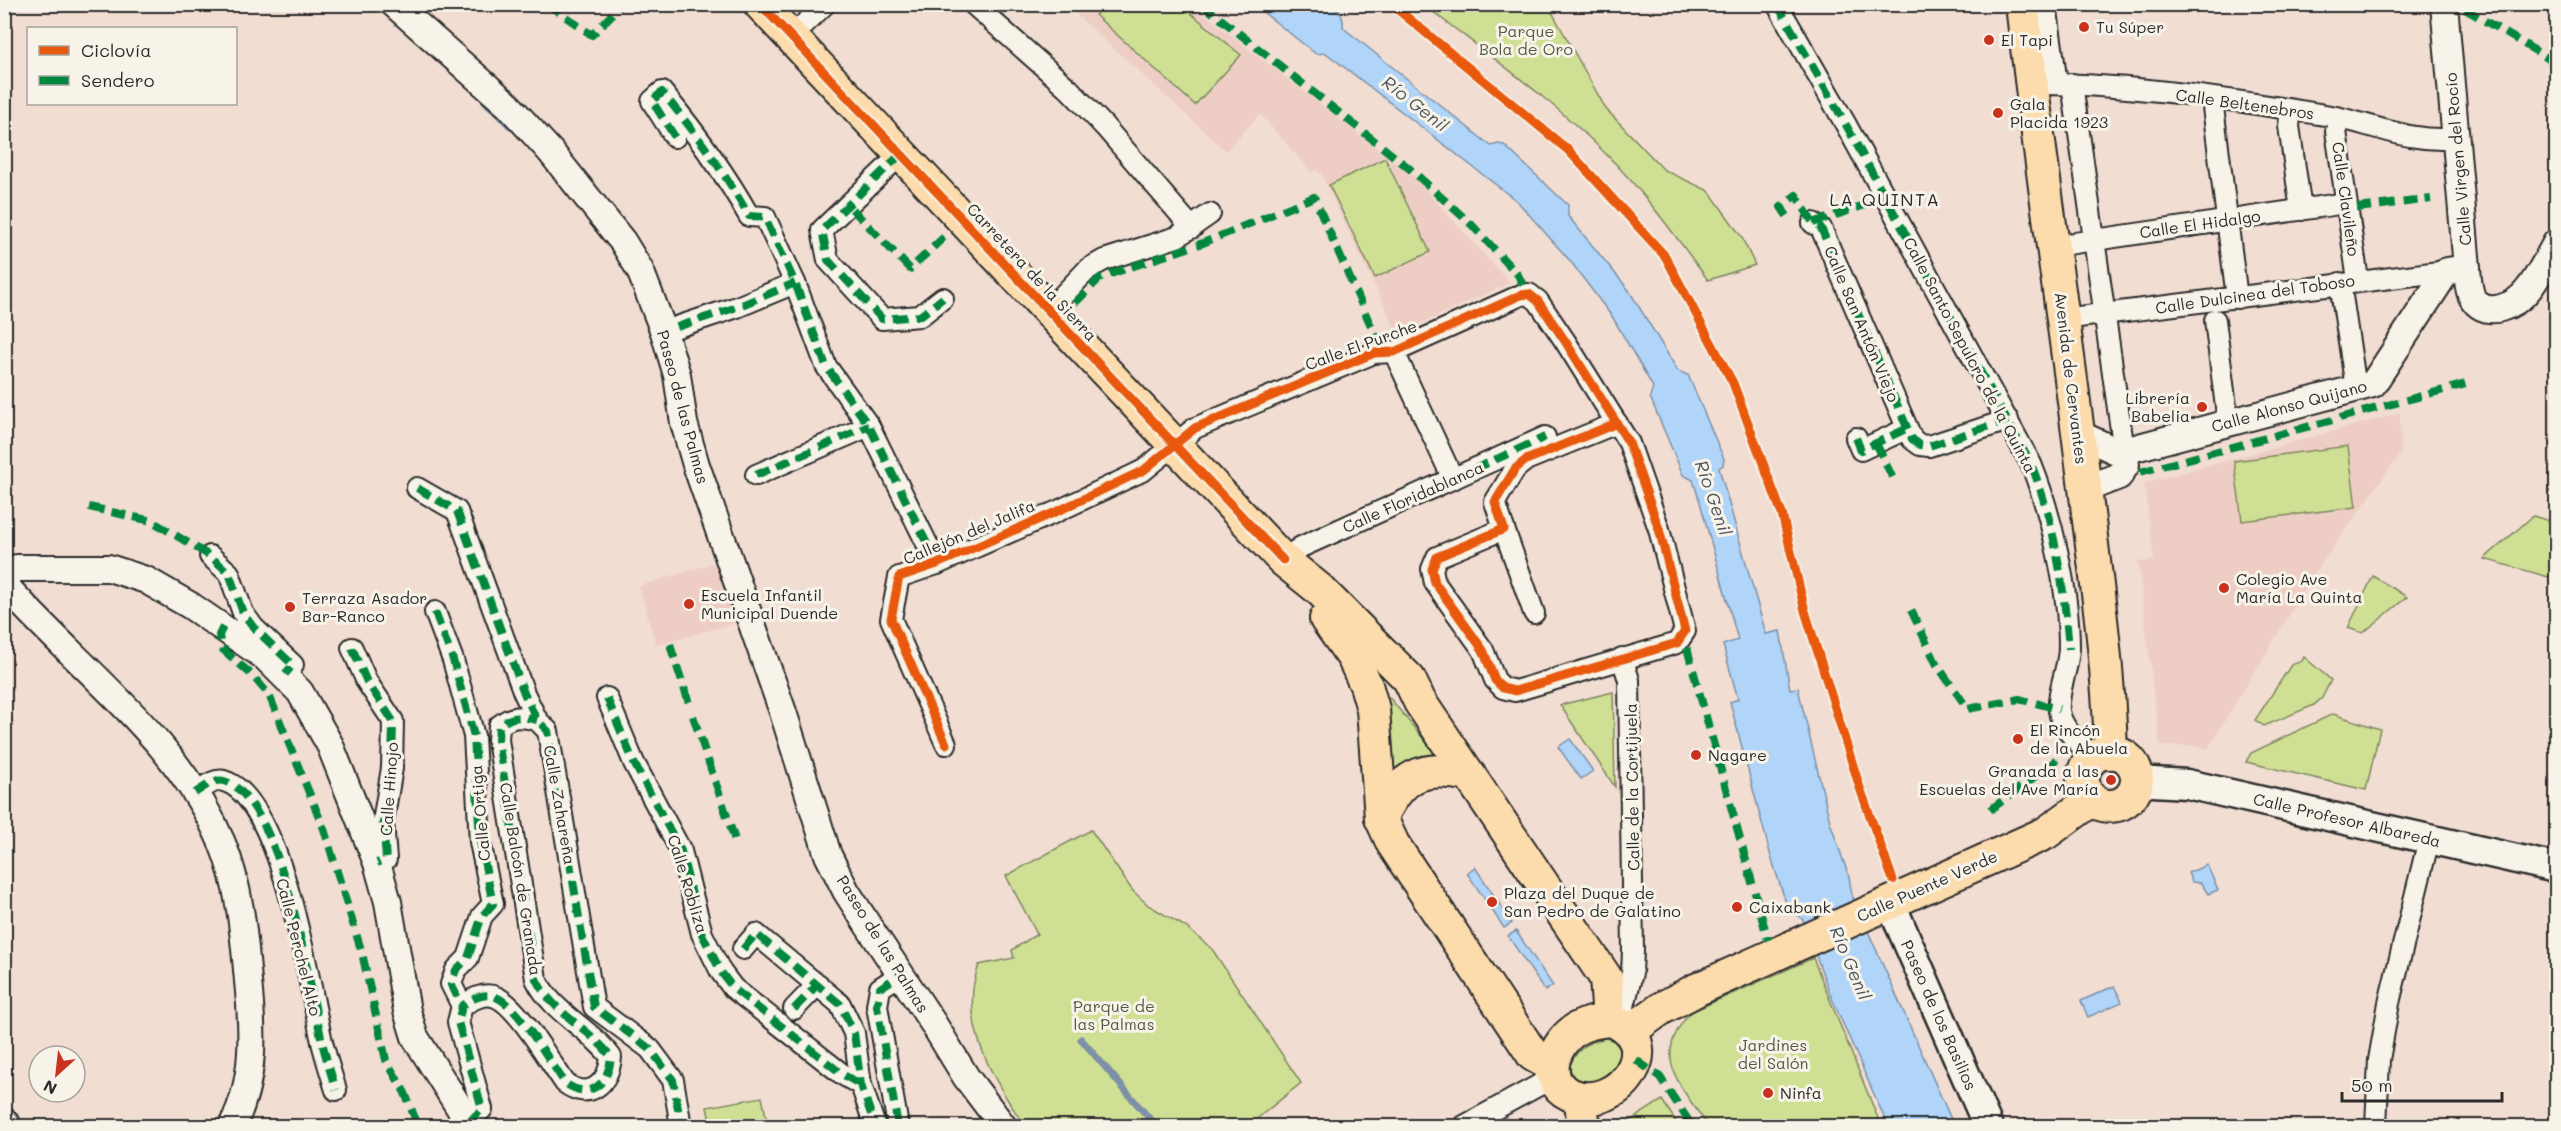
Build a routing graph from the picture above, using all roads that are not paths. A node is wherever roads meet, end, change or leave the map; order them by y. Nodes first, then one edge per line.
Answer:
1 (394, 4) edge
2 (760, 4) edge
3 (825, 4) edge
4 (973, 4) edge
5 (1777, 4) edge
6 (2022, 4) edge
7 (2046, 4) edge
8 (2444, 4) edge
9 (791, 37) junction
10 (2053, 84) junction
11 (2212, 99) junction
12 (2291, 110) junction
13 (2339, 118) junction
14 (675, 137) dead end
15 (2456, 138) junction
16 (901, 154) junction
17 (2346, 203) junction
18 (2301, 210) junction
19 (1210, 214) dead end
20 (2226, 221) junction
21 (1813, 223) dead end
22 (1192, 228) junction
23 (2094, 240) junction
24 (2556, 243) edge
25 (2054, 246) junction
26 (2457, 269) junction
27 (2349, 281) junction
28 (795, 283) junction
29 (2236, 297) junction
30 (943, 298) dead end
31 (1048, 311) junction
32 (2104, 314) junction
33 (2063, 319) junction
34 (2215, 320) dead end
35 (678, 327) dead end
36 (1394, 352) junction
37 (2356, 388) junction
38 (2008, 420) junction
39 (1617, 423) junction
40 (2228, 423) junction
41 (869, 426) junction
42 (1906, 429) junction
43 (2079, 434) junction
44 (1545, 436) dead end
45 (1856, 438) dead end
46 (1174, 445) junction
47 (2124, 451) junction
48 (756, 474) dead end
49 (1453, 479) junction
50 (417, 488) dead end
51 (2085, 489) junction
52 (1504, 529) junction
53 (210, 556) dead end
54 (1282, 560) junction
55 (937, 564) junction
56 (11, 576) edge
57 (435, 612) dead end
58 (1534, 613) dead end
59 (2104, 646) junction
60 (352, 648) dead end
61 (2069, 649) junction
62 (1622, 658) junction
63 (285, 674) junction
64 (1366, 685) junction
65 (607, 698) dead end
66 (1420, 702) junction
67 (537, 720) junction
68 (946, 744) dead end
69 (2102, 755) junction
70 (1469, 775) junction
71 (2136, 781) junction
72 (195, 792) junction
73 (2090, 798) junction
74 (1381, 818) junction
75 (2429, 839) junction
76 (377, 863) junction
77 (2556, 868) edge
78 (1876, 909) junction
79 (743, 949) dead end
80 (901, 974) junction
81 (818, 984) junction
82 (462, 1006) junction
83 (794, 1009) dead end
84 (1620, 1025) junction
85 (1553, 1071) junction
86 (861, 1085) junction
87 (336, 1090) dead end
88 (1583, 1113) edge
89 (4, 1122) edge
90 (470, 1124) edge
91 (998, 1125) edge
92 (8, 1126) edge
93 (232, 1126) edge
94 (681, 1126) edge
95 (875, 1126) edge
96 (898, 1126) edge
97 (1464, 1126) edge
98 (1988, 1126) edge
99 (2376, 1126) edge

1 - 80 street, Paseo de las Palmas
2 - 9 main road, Carretera de la Sierra
3 - 9 street
4 - 22 street
5 - 38 street, Calle Santo Sepulcro de la Quinta
6 - 10 main road, Avenida de Cervantes
7 - 10 street, Avenida de Cervantes
8 - 15 street, Calle Virgen del Rocío
9 - 16 main road, Carretera de la Sierra
10 - 11 street, Calle Beltenebros
10 - 23 street, Avenida de Cervantes
10 - 25 main road, Avenida de Cervantes
11 - 12 street, Calle Beltenebros
11 - 20 street
12 - 13 street, Calle Beltenebros
12 - 18 street
13 - 15 street, Calle Beltenebros
13 - 17 street, Calle Clavileño
14 - 28 street
15 - 26 street, Calle Virgen del Rocío
16 - 30 street
16 - 31 main road, Carretera de la Sierra
17 - 18 street, Calle El Hidalgo
17 - 27 street, Calle Clavileño
18 - 20 street, Calle El Hidalgo
19 - 22 street
20 - 23 street, Calle El Hidalgo
20 - 29 street
21 - 42 street, Calle San Antón Viejo
22 - 31 street
23 - 25 street, Calle El Hidalgo
23 - 32 street, Avenida de Cervantes
24 - 26 street, Calle Virgen del Rocío
25 - 33 main road, Avenida de Cervantes
26 - 27 street, Calle Dulcinea del Toboso
26 - 37 street, Calle Alonso Quijano
27 - 29 street, Calle Dulcinea del Toboso
27 - 37 street, Calle Clavileño
28 - 35 street
28 - 41 street
29 - 32 street, Calle Dulcinea del Toboso
31 - 46 main road, Carretera de la Sierra
32 - 33 street, Calle Dulcinea del Toboso
32 - 47 street, Avenida de Cervantes
33 - 43 main road, Avenida de Cervantes
34 - 40 street
36 - 39 street, Calle El Purche
36 - 46 street, Calle El Purche
36 - 49 street
37 - 40 street, Calle Alonso Quijano
38 - 42 street, Calle San Antón Viejo
38 - 61 street, Calle Santo Sepulcro de la Quinta
39 - 52 street
39 - 62 street
40 - 47 street, Calle Alonso Quijano
41 - 48 street
41 - 55 street
42 - 45 street
43 - 47 street
43 - 51 main road, Avenida de Cervantes
44 - 49 street, Calle Floridablanca
46 - 54 main road, Carretera de la Sierra
46 - 55 street, Callejón del Jalifa
47 - 51 street
49 - 54 street, Calle Floridablanca
50 - 67 street, Calle Zahareña
51 - 59 main road, Avenida de Cervantes
52 - 58 street
52 - 62 street
53 - 63 street
54 - 64 main road
54 - 66 main road
55 - 68 street, Callejón del Jalifa
56 - 63 street
56 - 72 street
57 - 82 street, Calle Ortiga
59 - 61 street
59 - 69 main road, Avenida de Cervantes
60 - 76 street, Calle Hinojo
61 - 69 street, Calle Santo Sepulcro de la Quinta
62 - 84 street, Calle de la Cortijuela
63 - 76 street
64 - 66 main road
64 - 74 main road
65 - 86 street, Calle Robliza
66 - 70 main road
67 - 82 street, Calle Balcón de Granada
67 - 94 street, Calle Zahareña
69 - 71 main road
69 - 73 main road
70 - 74 main road
70 - 84 main road
71 - 73 main road
71 - 75 main road, Calle Profesor Albareda
72 - 87 street, Calle Perchel Alto
72 - 93 street
73 - 78 main road, Calle Puente Verde
74 - 85 main road
75 - 77 main road, Calle Profesor Albareda
75 - 99 street
76 - 90 street
78 - 84 main road, Calle Puente Verde
78 - 98 main road, Paseo de los Basilios
79 - 81 street
80 - 91 street, Paseo de las Palmas
80 - 96 street
81 - 83 street
81 - 86 street
82 - 90 street
84 - 85 main road
84 - 88 main road
85 - 88 main road
85 - 97 street
86 - 95 street
89 - 92 street

